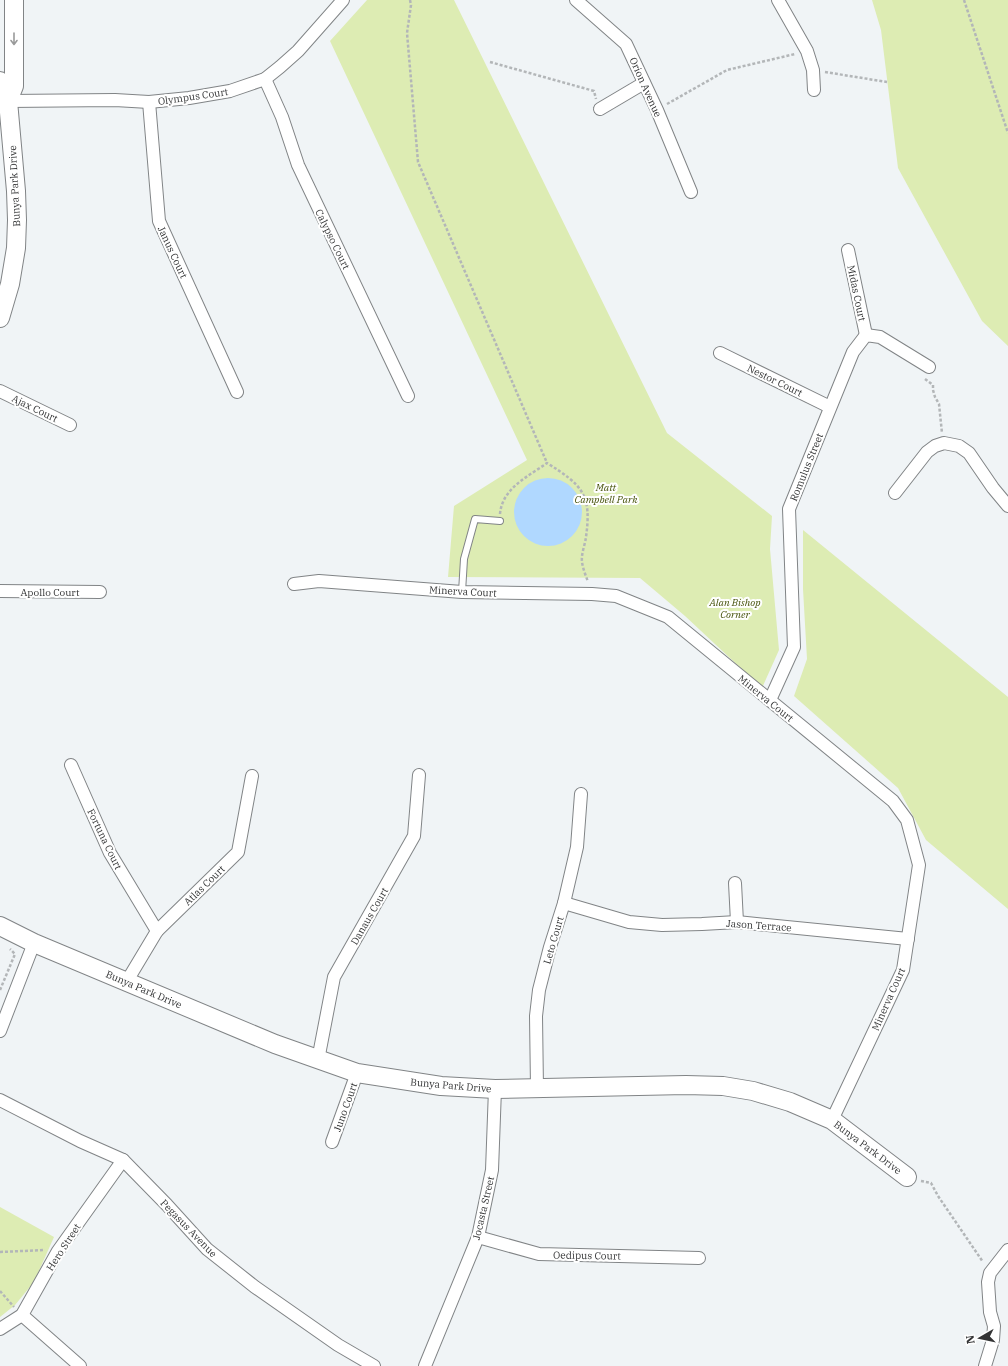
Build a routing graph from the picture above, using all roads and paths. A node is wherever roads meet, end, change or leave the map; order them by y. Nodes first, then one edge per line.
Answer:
1 (14, 0) edge
2 (343, 0) edge
3 (410, 0) edge
4 (576, 0) edge
5 (778, 0) edge
6 (964, 0) edge
7 (807, 51) junction
8 (490, 62) dead end
9 (813, 70) junction
10 (264, 79) junction
11 (0, 81) edge
12 (887, 82) dead end
13 (644, 83) junction
14 (814, 90) dead end
15 (8, 101) junction
16 (149, 102) junction
17 (600, 109) joint
18 (657, 110) junction
19 (1008, 133) edge
20 (691, 192) dead end
21 (848, 250) dead end
22 (0, 318) edge
23 (866, 335) junction
24 (720, 354) dead end
25 (929, 367) joint
26 (0, 391) edge
27 (237, 392) dead end
28 (408, 396) dead end
29 (830, 407) junction
30 (70, 425) dead end
31 (944, 443) junction
32 (547, 463) junction
33 (895, 493) dead end
34 (1008, 506) edge
35 (500, 521) joint
36 (294, 584) dead end
37 (0, 591) edge
38 (100, 592) dead end
39 (462, 592) junction
40 (592, 594) junction
41 (770, 700) junction
42 (71, 765) dead end
43 (419, 775) dead end
44 (252, 776) dead end
45 (581, 794) dead end
46 (735, 883) dead end
47 (564, 903) junction
48 (736, 922) junction
49 (0, 926) edge
50 (157, 931) junction
51 (908, 940) junction
52 (34, 943) junction
53 (6, 947) dead end
54 (127, 981) junction
55 (0, 990) edge
56 (0, 1031) edge
57 (318, 1060) junction
58 (357, 1073) junction
59 (537, 1088) junction
60 (495, 1089) junction
61 (0, 1100) edge
62 (832, 1120) junction
63 (332, 1142) dead end
64 (123, 1160) junction
65 (907, 1177) joint
66 (478, 1237) junction
67 (1008, 1250) edge
68 (58, 1251) junction
69 (0, 1252) edge
70 (699, 1258) dead end
71 (990, 1273) junction
72 (0, 1290) edge
73 (12, 1304) dead end
74 (22, 1315) junction
75 (0, 1329) edge
76 (80, 1366) edge
77 (374, 1366) edge
78 (425, 1366) edge
79 (985, 1366) edge

1 -> 15 street, Bunya Park Drive
2 - 10 street, Olympus Court
3 - 32 path
4 - 13 street, Orion Avenue
5 - 7 street
6 - 19 path
7 - 9 street
7 - 18 path
8 - 17 path
9 - 12 path
9 - 14 street
10 - 16 street, Olympus Court
10 - 28 street, Calypso Court
11 - 15 street, Bunya Park Drive
13 - 17 street
13 - 18 street, Orion Avenue
15 - 16 street, Olympus Court
15 - 22 street, Bunya Park Drive
16 - 27 street, Janus Court
18 - 20 street, Orion Avenue
21 - 23 street, Midas Court
23 - 25 street
23 - 29 street, Romulus Street
24 - 29 street, Nestor Court
25 - 31 path
26 - 30 street, Ajax Court
29 - 41 street, Romulus Street
31 - 33 street
31 - 34 street
32 - 35 path
32 - 40 path
35 - 39 lane
36 - 39 street, Minerva Court
37 - 38 street, Apollo Court
39 - 40 street, Minerva Court
40 - 41 street, Minerva Court
41 - 51 street, Minerva Court
42 - 50 street, Fortuna Court
43 - 57 street, Danaus Court
44 - 50 street, Atlas Court
45 - 47 street, Leto Court
46 - 48 street
47 - 48 street, Jason Terrace
47 - 59 street, Leto Court
48 - 51 street, Jason Terrace
49 - 52 street, Bunya Park Drive
50 - 54 street, Atlas Court
51 - 62 street, Minerva Court
52 - 54 street, Bunya Park Drive
52 - 56 street
53 - 55 path
54 - 57 street, Bunya Park Drive
57 - 58 street, Bunya Park Drive
58 - 60 street, Bunya Park Drive
58 - 63 street, Juno Court
59 - 60 street, Bunya Park Drive
59 - 62 street, Bunya Park Drive
60 - 66 street, Jocasta Street
61 - 64 street, Pegasus Avenue
62 - 65 street, Bunya Park Drive
64 - 68 street, Hero Street
64 - 77 street, Pegasus Avenue
65 - 71 path
66 - 70 street, Oedipus Court
66 - 78 street, Jocasta Street
67 - 71 street
68 - 69 path
68 - 74 street, Hero Street
71 - 79 street
72 - 73 path
74 - 75 street, Hero Street
74 - 76 street

